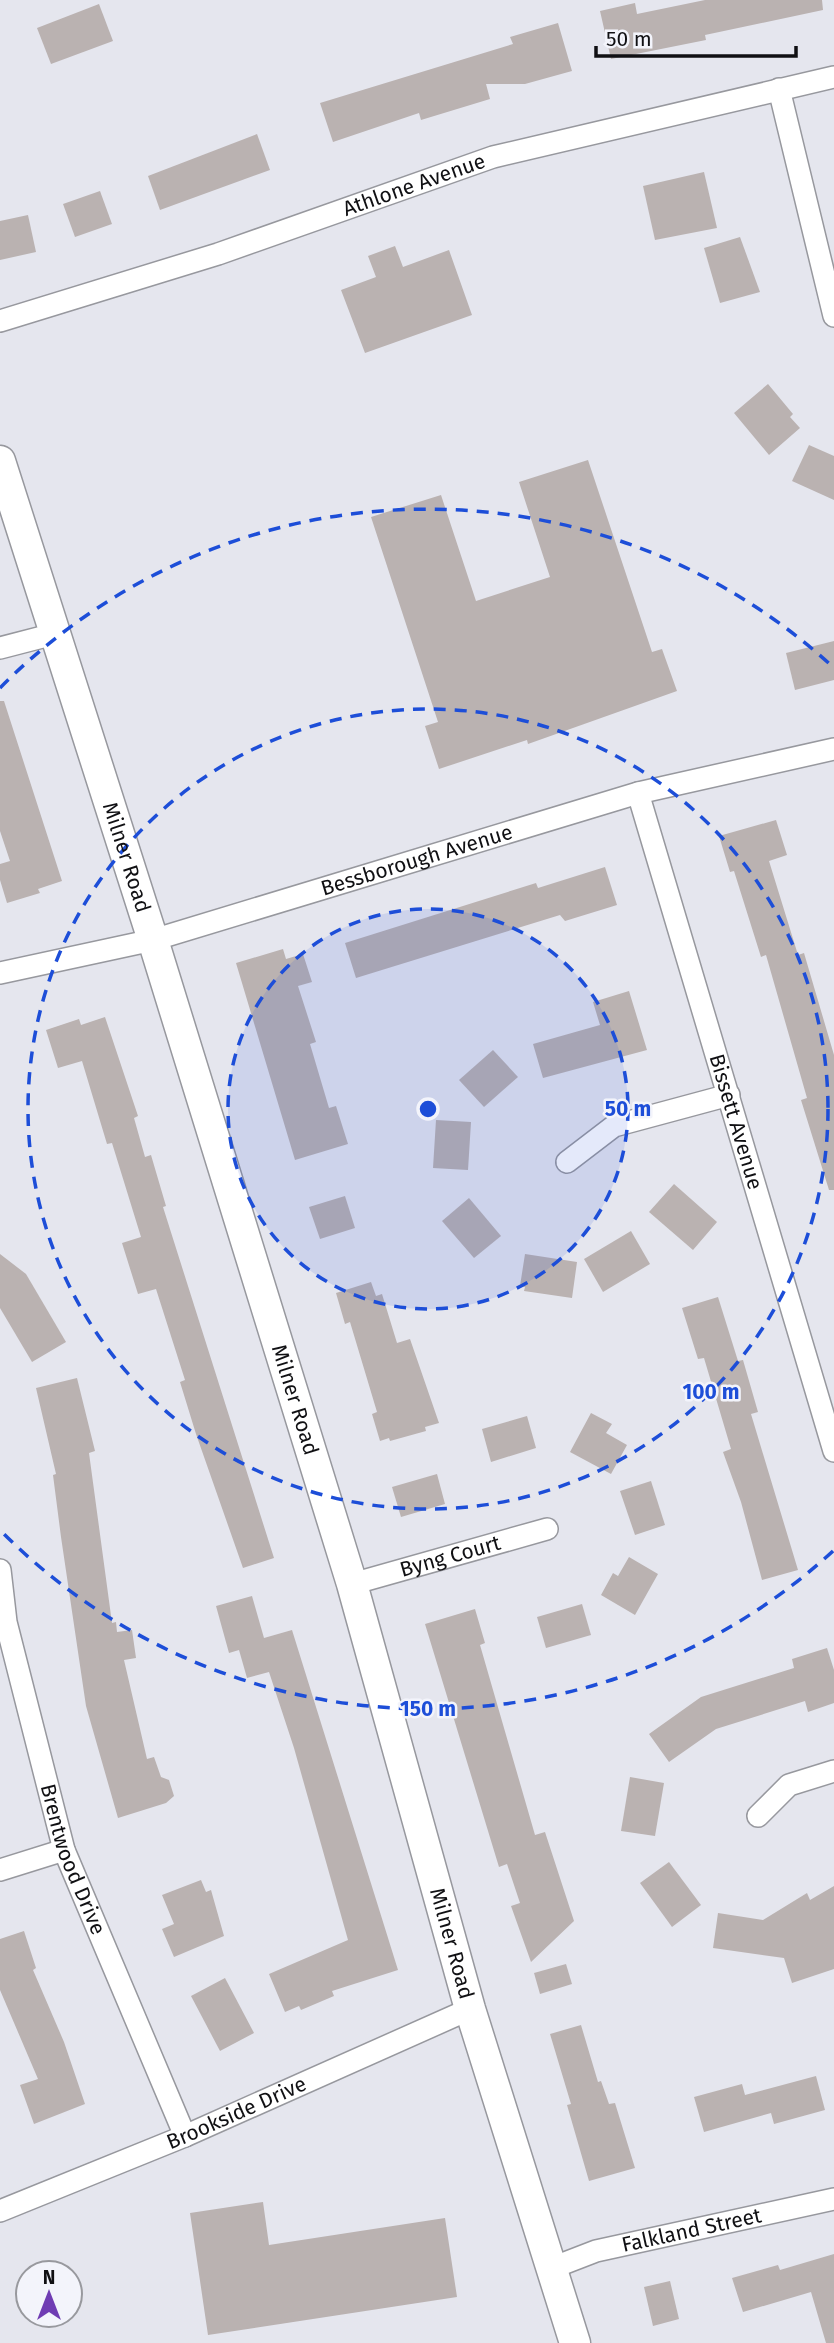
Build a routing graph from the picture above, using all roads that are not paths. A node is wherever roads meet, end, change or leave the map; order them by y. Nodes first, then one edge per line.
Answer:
1 (834, 77) edge
2 (779, 89) junction
3 (834, 316) edge
4 (0, 321) edge
5 (0, 461) edge
6 (54, 634) junction
7 (0, 648) edge
8 (834, 749) edge
9 (638, 793) junction
10 (153, 940) junction
11 (0, 973) edge
12 (729, 1095) junction
13 (567, 1162) dead end
14 (834, 1451) edge
15 (547, 1529) dead end
16 (0, 1570) edge
17 (352, 1584) junction
18 (834, 1770) edge
19 (758, 1816) dead end
20 (64, 1850) junction
21 (0, 1870) edge
22 (470, 2009) junction
23 (185, 2136) junction
24 (834, 2199) edge
25 (0, 2211) edge
26 (552, 2268) junction
27 (575, 2343) edge

1 - 2 street, Athlone Avenue
2 - 3 street
2 - 4 street, Athlone Avenue
5 - 6 street, Milner Road
6 - 7 street
6 - 10 street, Milner Road
8 - 9 street, Bessborough Avenue
9 - 10 street, Bessborough Avenue
9 - 12 street, Bissett Avenue
10 - 11 street, Bessborough Avenue
10 - 17 street, Milner Road
12 - 13 street
12 - 14 street, Bissett Avenue
15 - 17 street, Byng Court
16 - 20 street, Brentwood Drive
17 - 22 street, Milner Road
18 - 19 street
20 - 21 street
20 - 23 street, Brentwood Drive
22 - 23 street, Brookside Drive
22 - 26 street, Milner Road
23 - 25 street, Brookside Drive
24 - 26 street, Falkland Street
26 - 27 street, Milner Road

